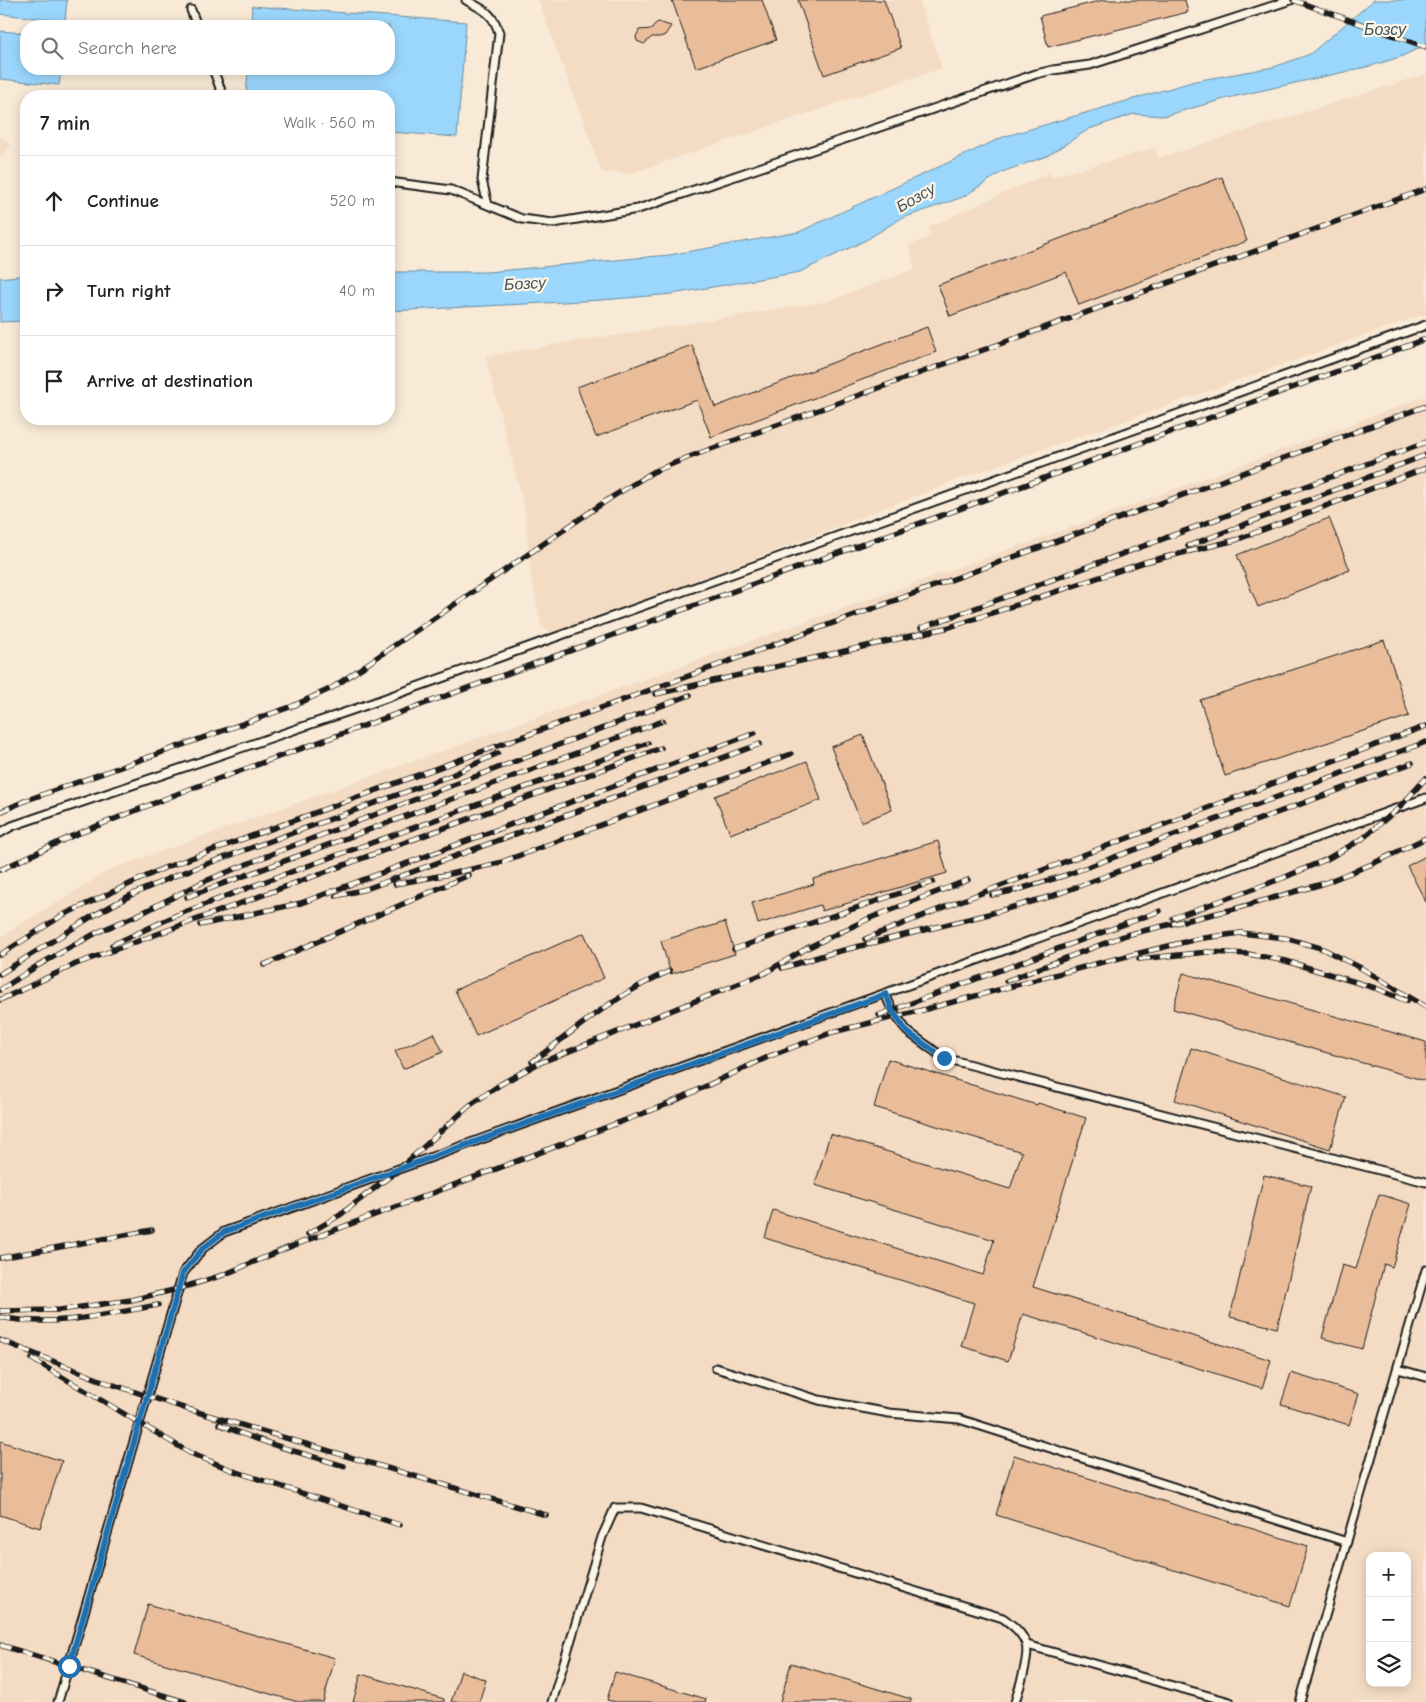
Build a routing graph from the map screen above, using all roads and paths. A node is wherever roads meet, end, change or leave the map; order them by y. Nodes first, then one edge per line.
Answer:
1 (466, 0) edge
2 (1292, 0) edge
3 (191, 10) dead end
4 (195, 20) edge
5 (215, 75) edge
6 (221, 90) edge
7 (395, 183) edge
8 (488, 205) junction
9 (1426, 325) edge
10 (1426, 798) edge
11 (0, 833) edge
12 (886, 994) junction
13 (1426, 1182) edge
14 (1426, 1270) edge
15 (716, 1368) dead end
16 (1398, 1369) junction
17 (1426, 1377) edge
18 (1347, 1542) junction
19 (1027, 1645) junction
20 (58, 1702) edge
21 (552, 1702) edge
22 (1015, 1702) edge
23 (1230, 1702) edge
24 (1300, 1702) edge

1 - 8 lane
2 - 8 lane
3 - 4 lane
5 - 6 lane
7 - 8 lane
9 - 11 lane
10 - 12 lane
12 - 13 lane
12 - 20 lane
14 - 16 lane
15 - 18 lane
16 - 17 lane
16 - 18 lane
18 - 24 lane
19 - 21 lane
19 - 22 lane
19 - 23 lane

